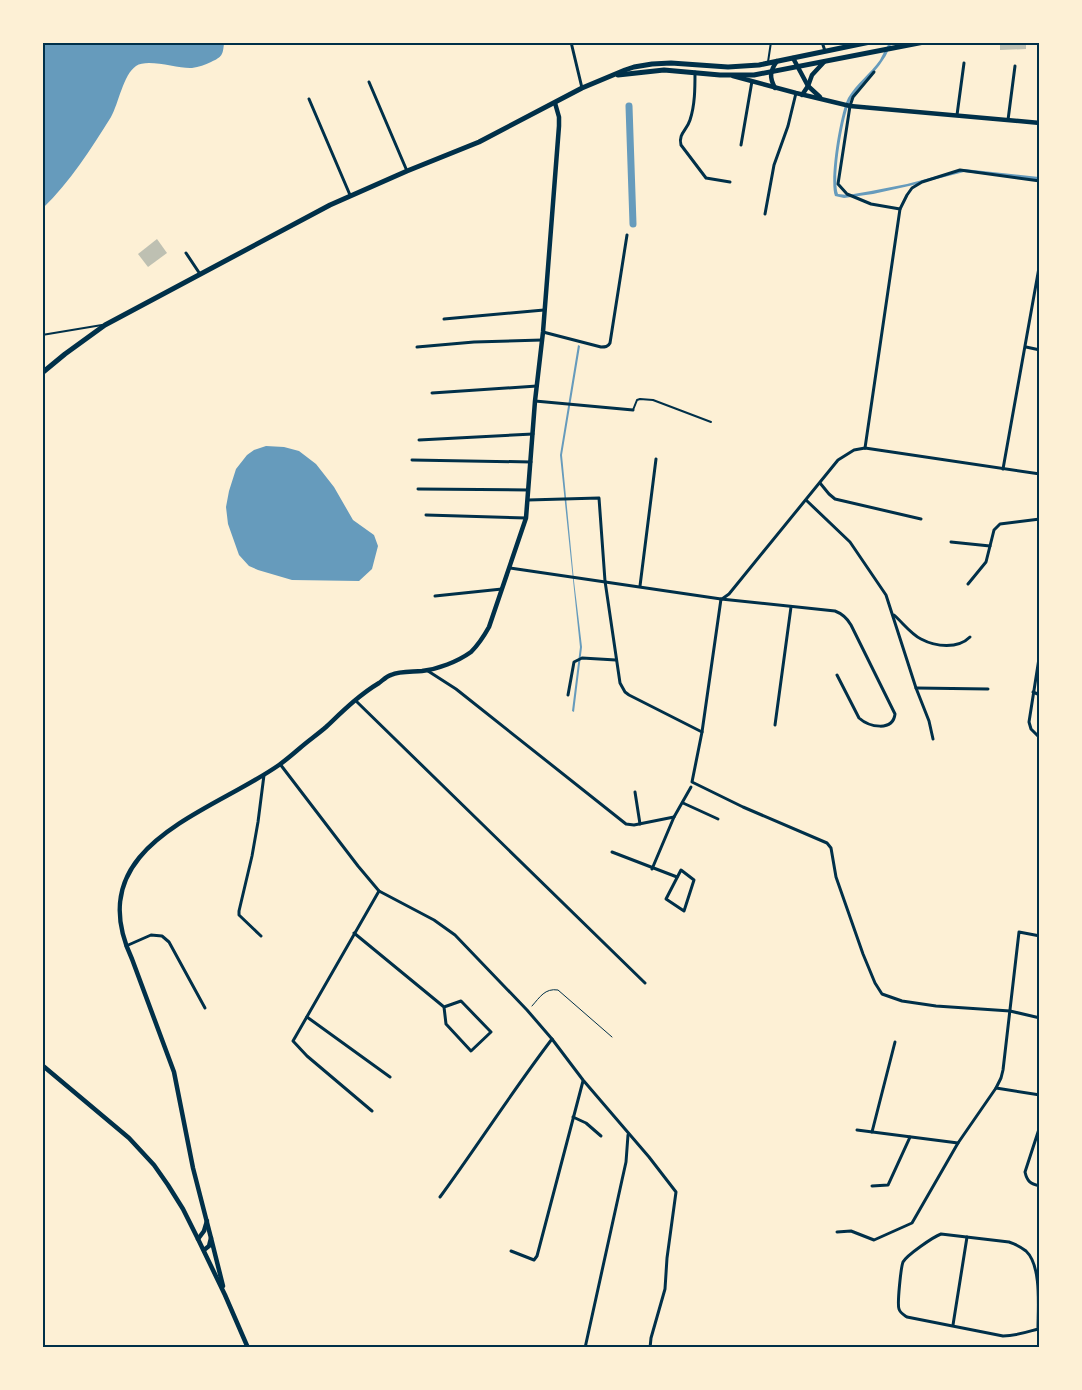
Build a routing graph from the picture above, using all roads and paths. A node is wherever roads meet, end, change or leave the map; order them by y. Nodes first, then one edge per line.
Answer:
1 (571, 42) edge
2 (771, 42) edge
3 (822, 42) edge
4 (870, 42) edge
5 (924, 42) edge
6 (825, 51) junction
7 (793, 58) junction
8 (777, 61) junction
9 (824, 62) junction
10 (768, 63) junction
11 (964, 63) dead end
12 (1015, 66) dead end
13 (798, 67) junction
14 (696, 72) junction
15 (874, 72) dead end
16 (770, 73) junction
17 (615, 75) junction
18 (732, 76) junction
19 (752, 81) junction
20 (369, 82) dead end
21 (808, 86) junction
22 (582, 88) junction
23 (775, 88) junction
24 (799, 94) junction
25 (309, 99) dead end
26 (823, 99) junction
27 (554, 103) junction
28 (850, 106) junction
29 (957, 116) junction
30 (1008, 120) junction
31 (1040, 123) edge
32 (741, 145) dead end
33 (407, 171) junction
34 (1040, 181) edge
35 (730, 182) dead end
36 (350, 195) junction
37 (900, 209) junction
38 (764, 214) dead end
39 (627, 235) dead end
40 (186, 253) dead end
41 (1040, 262) edge
42 (200, 274) junction
43 (544, 310) junction
44 (444, 319) dead end
45 (106, 325) junction
46 (543, 332) junction
47 (42, 335) edge
48 (542, 340) junction
49 (417, 347) dead end
50 (1025, 347) junction
51 (1040, 350) edge
52 (42, 373) edge
53 (538, 386) junction
54 (432, 393) dead end
55 (535, 401) junction
56 (633, 410) joint
57 (711, 422) dead end
58 (533, 434) junction
59 (419, 440) dead end
60 (865, 448) junction
61 (656, 459) dead end
62 (412, 460) dead end
63 (531, 462) junction
64 (1003, 469) junction
65 (1040, 474) edge
66 (820, 483) junction
67 (418, 489) dead end
68 (528, 490) junction
69 (528, 500) junction
70 (806, 500) junction
71 (426, 515) dead end
72 (526, 518) junction
73 (921, 518) dead end
74 (1040, 518) edge
75 (951, 542) dead end
76 (990, 546) junction
77 (510, 568) junction
78 (605, 581) junction
79 (968, 584) dead end
80 (640, 586) junction
81 (502, 589) junction
82 (435, 596) dead end
83 (721, 599) junction
84 (791, 607) junction
85 (893, 614) junction
86 (970, 636) dead end
87 (1040, 652) edge
88 (616, 660) junction
89 (427, 670) junction
90 (837, 675) dead end
91 (916, 688) junction
92 (988, 689) dead end
93 (1033, 692) junction
94 (568, 694) dead end
95 (1040, 695) edge
96 (355, 700) junction
97 (775, 726) dead end
98 (702, 732) junction
99 (1040, 738) edge
100 (934, 739) dead end
101 (280, 764) junction
102 (264, 775) junction
103 (691, 787) dead end
104 (635, 792) dead end
105 (683, 802) junction
106 (674, 817) junction
107 (718, 819) dead end
108 (640, 824) junction
109 (612, 852) dead end
110 (652, 869) junction
111 (677, 877) junction
112 (380, 891) junction
113 (354, 933) junction
114 (261, 936) dead end
115 (1040, 936) edge
116 (126, 946) junction
117 (644, 983) dead end
118 (444, 1007) junction
119 (205, 1008) dead end
120 (527, 1010) junction
121 (1010, 1011) junction
122 (307, 1018) junction
123 (1040, 1018) edge
124 (612, 1037) dead end
125 (552, 1039) junction
126 (895, 1042) dead end
127 (42, 1065) edge
128 (390, 1076) dead end
129 (583, 1080) junction
130 (996, 1088) junction
131 (1040, 1095) edge
132 (372, 1111) dead end
133 (573, 1117) junction
134 (1040, 1126) edge
135 (857, 1130) dead end
136 (872, 1132) junction
137 (628, 1134) junction
138 (601, 1136) dead end
139 (910, 1137) junction
140 (958, 1143) junction
141 (872, 1186) dead end
142 (1040, 1186) edge
143 (440, 1197) dead end
144 (207, 1221) junction
145 (837, 1232) dead end
146 (967, 1237) junction
147 (211, 1238) junction
148 (198, 1239) junction
149 (204, 1250) junction
150 (511, 1251) dead end
151 (225, 1295) junction
152 (953, 1325) junction
153 (1039, 1329) edge
154 (248, 1348) edge
155 (585, 1348) edge
156 (650, 1348) edge

1 - 22 street
2 - 10 lane
3 - 6 street
4 - 6 main road
5 - 9 main road
6 - 7 main road
7 - 8 main road
7 - 13 street
8 - 10 main road
8 - 16 street
9 - 13 main road
9 - 21 street
10 - 17 main road
11 - 29 street
12 - 30 street
13 - 16 main road
13 - 21 street
14 - 17 main road
14 - 18 main road
14 - 35 street
15 - 28 street
16 - 18 main road
16 - 23 street
17 - 22 main road
18 - 19 street
19 - 23 street
19 - 32 street
20 - 33 street
21 - 24 street
21 - 26 street
22 - 27 main road
23 - 24 street
24 - 26 street
24 - 38 street
25 - 36 street
26 - 28 street
27 - 33 main road
27 - 43 street
28 - 29 street
28 - 37 street
29 - 30 street
30 - 31 street
33 - 36 main road
34 - 37 street
36 - 42 main road
37 - 60 street
39 - 46 street
40 - 42 street
41 - 50 street
42 - 45 main road
43 - 44 street
43 - 46 street
45 - 47 lane
45 - 52 main road
46 - 48 street
48 - 49 street
48 - 53 street
50 - 51 street
50 - 64 street
53 - 54 street
53 - 55 street
55 - 56 street
55 - 58 street
56 - 57 lane
58 - 59 street
58 - 63 street
60 - 64 street
60 - 66 street
61 - 80 street
62 - 63 street
63 - 68 street
64 - 65 street
66 - 70 street
66 - 73 street
67 - 68 street
68 - 69 street
69 - 72 street
69 - 78 street
70 - 83 street
70 - 85 street
71 - 72 street
72 - 77 street
74 - 76 street
75 - 76 street
76 - 79 street
77 - 78 street
77 - 81 street
78 - 80 street
78 - 88 street
80 - 83 street
81 - 82 street
81 - 89 street
83 - 84 street
83 - 98 street
84 - 90 street
84 - 97 street
85 - 86 street
85 - 91 street
87 - 93 street
88 - 94 street
88 - 98 street
89 - 96 street
89 - 108 street
91 - 92 street
91 - 100 street
93 - 95 street
93 - 99 street
96 - 101 street
96 - 117 street
98 - 121 street
101 - 102 street
101 - 112 street
102 - 114 street
102 - 116 street
103 - 105 street
104 - 108 street
105 - 106 street
105 - 107 street
106 - 108 street
106 - 110 street
109 - 110 street
110 - 111 street
111 - 111 street
112 - 113 street
112 - 120 street
113 - 118 street
113 - 122 street
115 - 121 street
116 - 119 street
116 - 144 street
118 - 118 street
120 - 124 path
120 - 125 street
121 - 123 street
121 - 130 street
122 - 128 street
122 - 132 street
125 - 129 street
125 - 143 street
126 - 136 street
127 - 148 street
129 - 133 street
129 - 137 street
130 - 131 street
130 - 140 street
133 - 138 street
133 - 150 street
134 - 142 street
135 - 136 street
136 - 139 street
137 - 155 street
137 - 156 street
139 - 140 street
139 - 141 street
140 - 145 street
144 - 147 street
144 - 148 street
146 - 152 street
146 - 152 street
146 - 153 street
147 - 149 street
147 - 151 street
148 - 149 street
149 - 151 street
151 - 154 street
152 - 153 street

